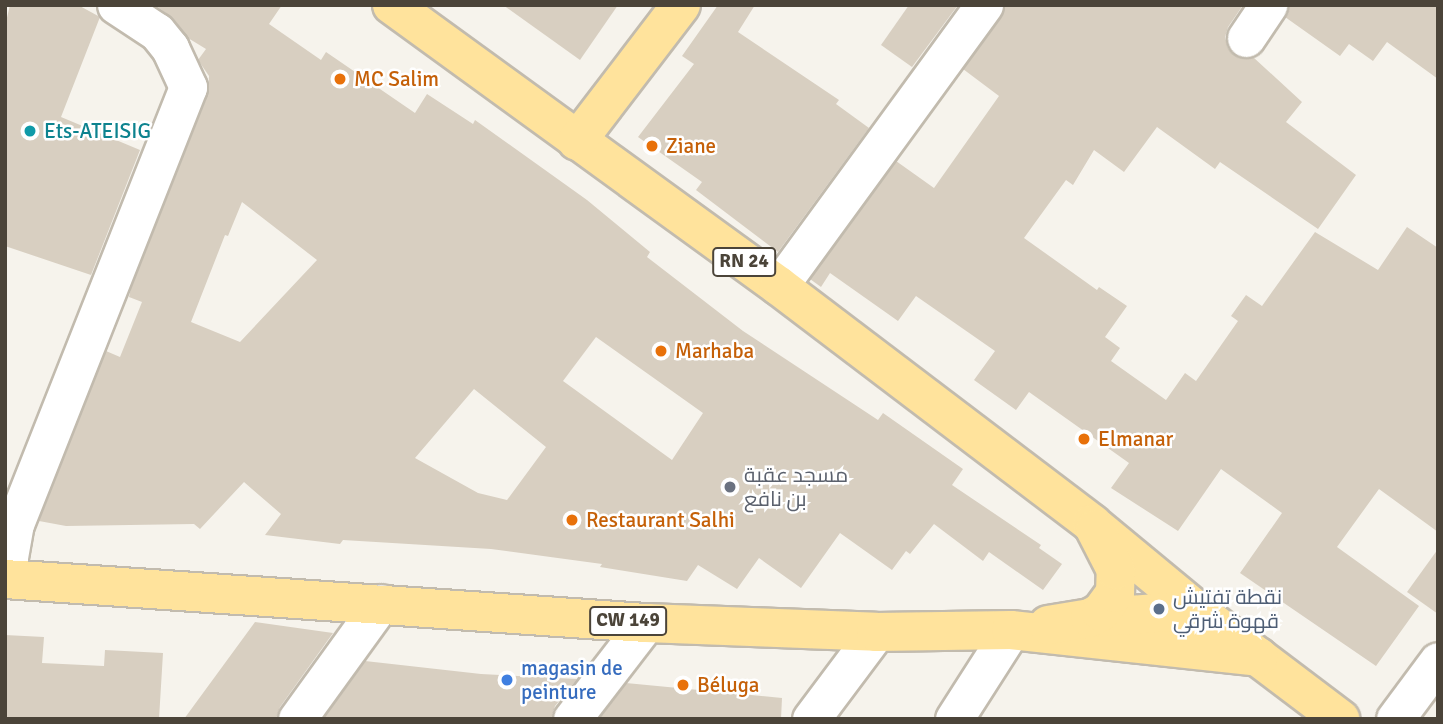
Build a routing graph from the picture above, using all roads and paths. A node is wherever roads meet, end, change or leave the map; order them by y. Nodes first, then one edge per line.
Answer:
1 (116, 5) edge
2 (392, 5) edge
3 (681, 5) edge
4 (984, 5) edge
5 (1268, 5) edge
6 (1246, 38) dead end
7 (577, 141) junction
8 (779, 286) junction
9 (1092, 524) junction
10 (7, 579) edge
11 (381, 603) junction
12 (1196, 610) junction
13 (1090, 618) junction
14 (646, 622) junction
15 (1011, 631) junction
16 (876, 632) junction
17 (1259, 657) junction
18 (1438, 662) edge
19 (297, 719) edge
20 (572, 719) edge
21 (811, 719) edge
22 (954, 719) edge
23 (1339, 719) edge
24 (1395, 719) edge

1 - 10 street
2 - 7 main road, RN 24
3 - 7 main road
4 - 8 street
5 - 6 street
7 - 8 main road, RN 24
8 - 9 main road, RN 24
9 - 12 main road, RN 24
9 - 13 main road
10 - 11 main road, CW 149
11 - 14 main road, CW 149
11 - 19 street
12 - 13 main road
12 - 17 main road, RN 24
13 - 15 main road
14 - 16 main road, CW 149
14 - 20 street
15 - 16 main road, CW 149
15 - 17 main road, CW 149
15 - 22 street
16 - 21 street
17 - 23 main road, RN 24
18 - 24 street

